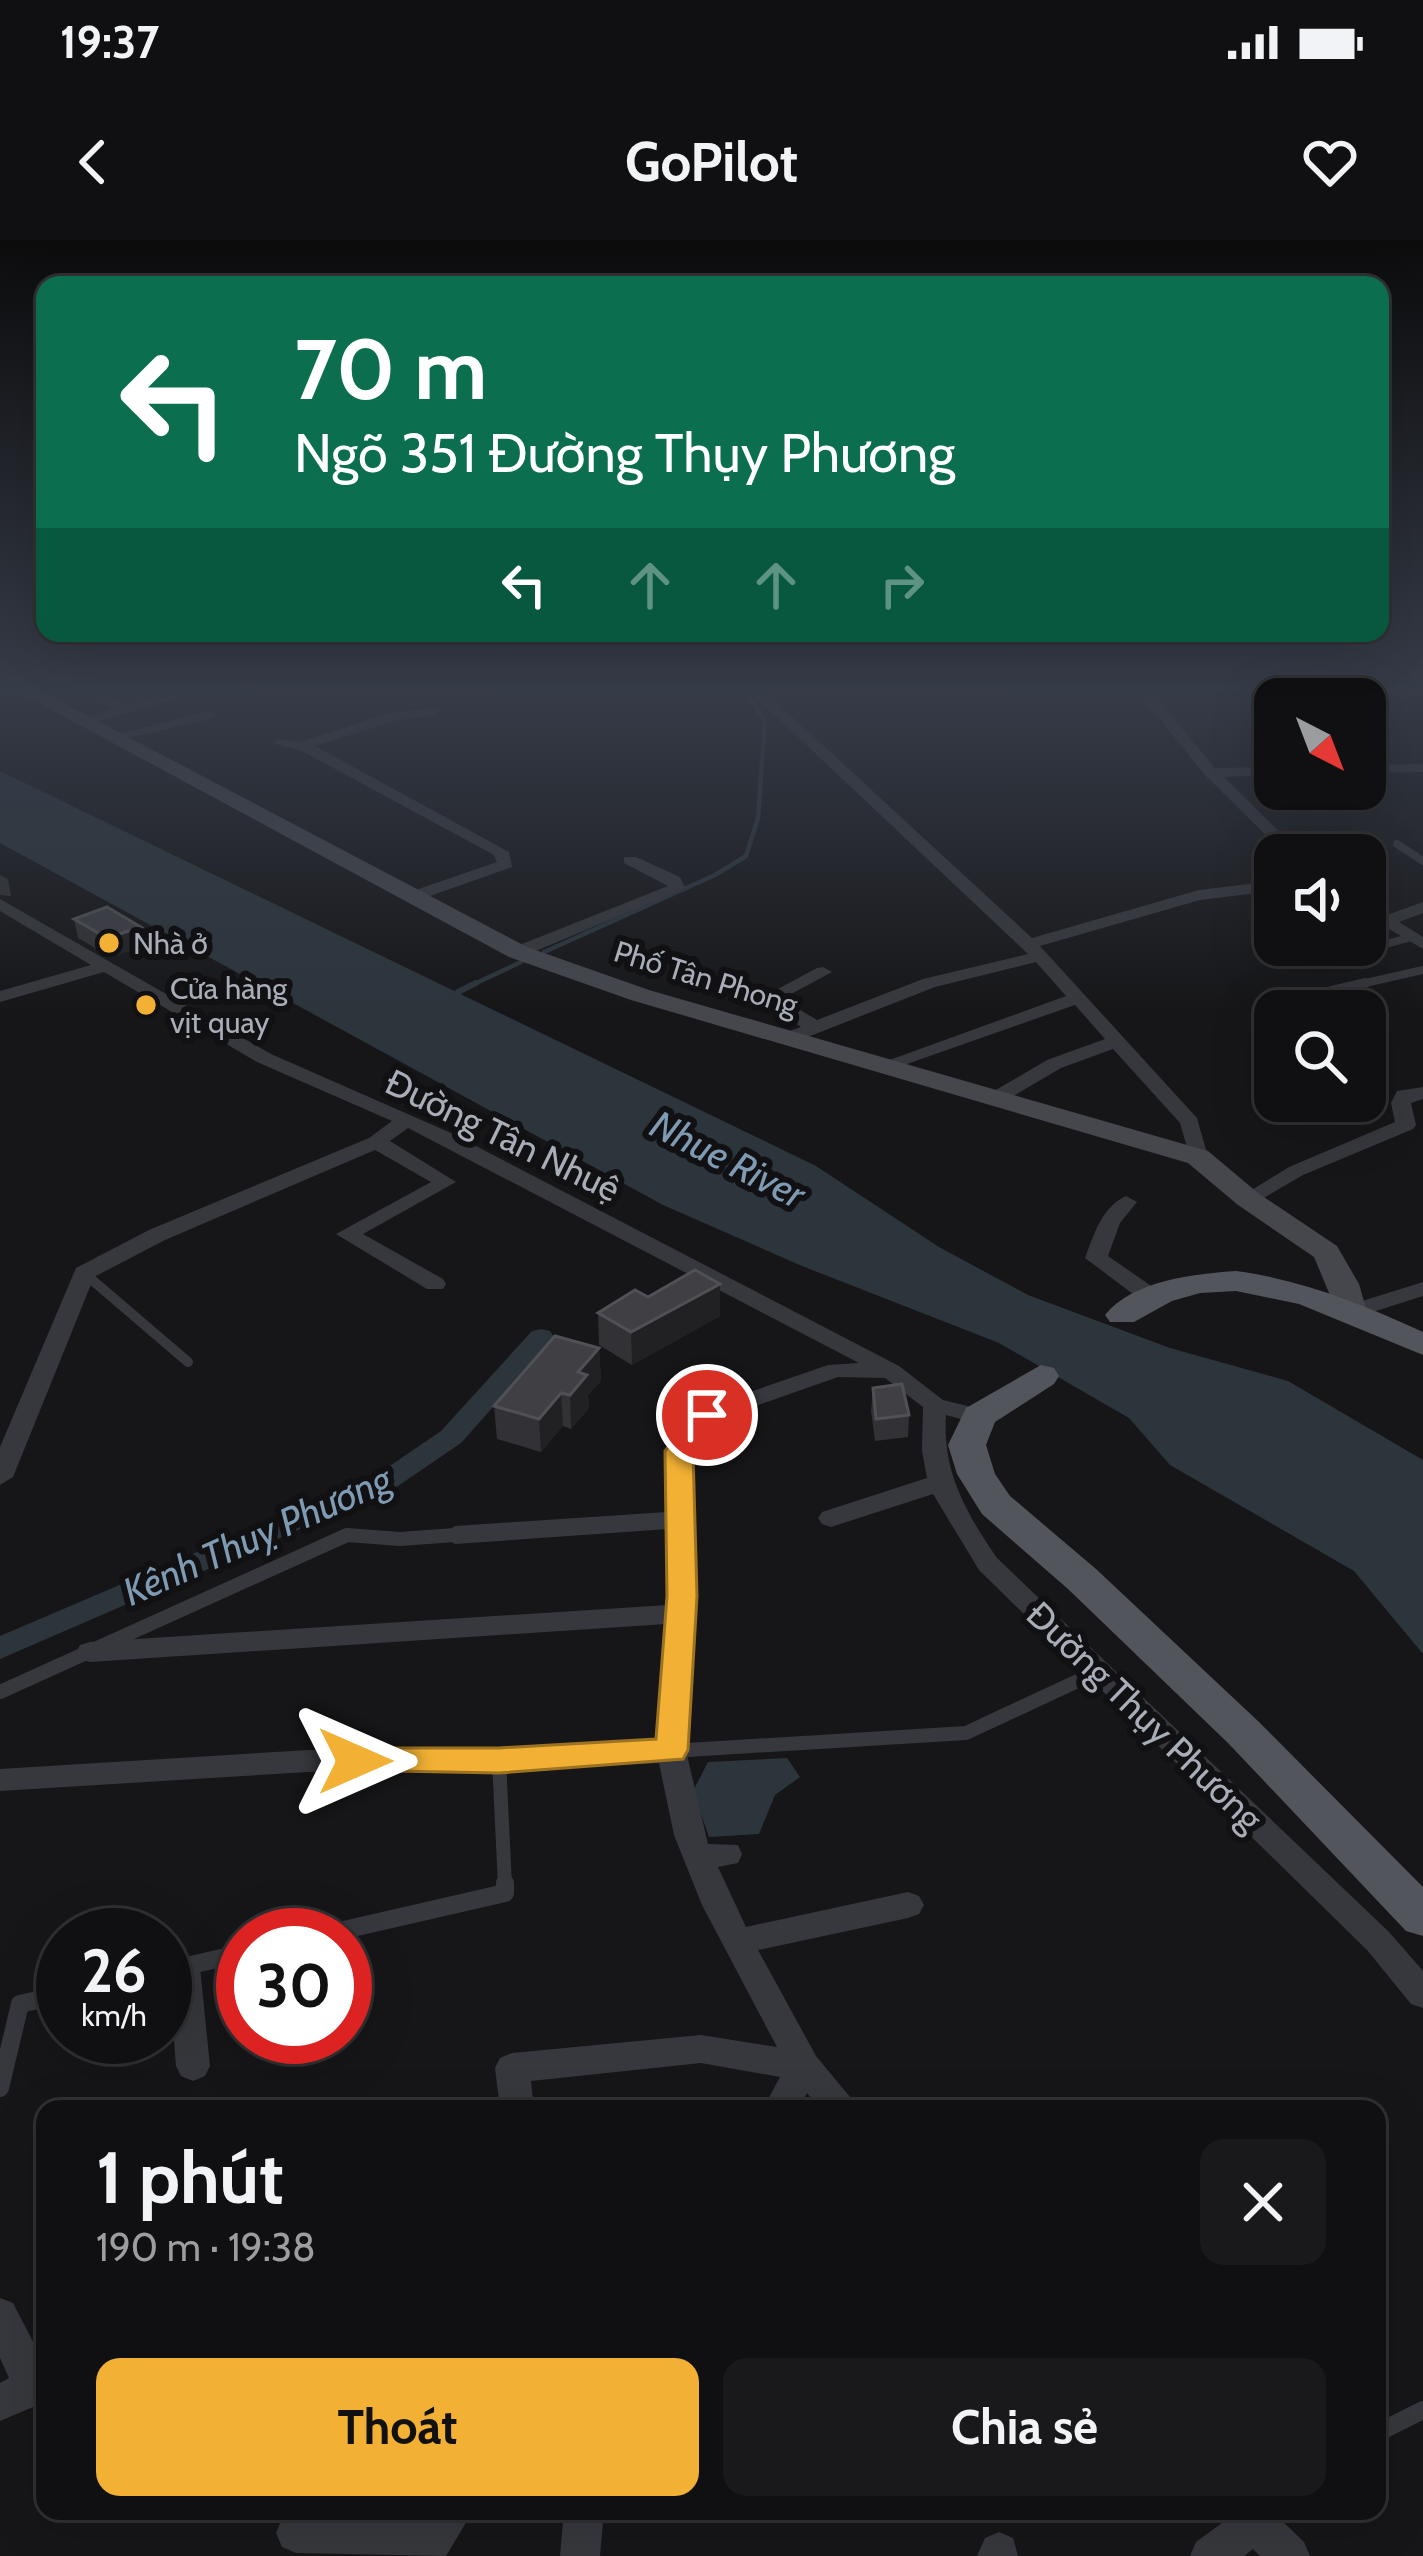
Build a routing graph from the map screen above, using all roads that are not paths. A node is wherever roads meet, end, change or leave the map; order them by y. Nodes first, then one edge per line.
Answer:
1 (226, 797) edge
2 (397, 797) edge
3 (870, 797) edge
4 (1236, 797) edge
5 (1274, 834) edge
6 (1397, 844) dead end
7 (630, 860) dead end
8 (1423, 861) edge
9 (1254, 889) edge
10 (413, 897) junction
11 (0, 904) edge
12 (1423, 908) edge
13 (1386, 921) joint
14 (1417, 940) edge
15 (1386, 946) edge
16 (1034, 950) junction
17 (518, 952) junction
18 (106, 966) junction
19 (1423, 970) edge
20 (823, 972) dead end
21 (1334, 990) edge
22 (0, 997) edge
23 (1078, 998) junction
24 (813, 1026) junction
25 (788, 1038) junction
26 (1118, 1041) junction
27 (883, 1066) junction
28 (1423, 1093) edge
29 (996, 1098) junction
30 (405, 1121) junction
31 (376, 1142) junction
32 (1198, 1157) junction
33 (1249, 1198) junction
34 (1126, 1202) dead end
35 (84, 1273) junction
36 (435, 1284) dead end
37 (1423, 1289) edge
38 (1136, 1305) joint
39 (1351, 1312) junction
40 (1423, 1345) edge
41 (188, 1361) dead end
42 (891, 1371) junction
43 (1040, 1376) dead end
44 (935, 1405) junction
45 (979, 1416) junction
46 (7, 1443) edge
47 (0, 1477) edge
48 (940, 1483) junction
49 (830, 1518) dead end
50 (680, 1520) junction
51 (455, 1535) joint
52 (681, 1614) junction
53 (90, 1652) junction
54 (1098, 1671) junction
55 (0, 1692) edge
56 (671, 1750) junction
57 (499, 1760) junction
58 (0, 1780) edge
59 (908, 1905) dead end
60 (1423, 1917) edge
61 (372, 1924) edge
62 (740, 1941) junction
63 (1423, 1994) edge
64 (36, 2000) edge
65 (192, 2056) edge
66 (194, 2066) dead end
67 (804, 2066) junction
68 (0, 2087) edge
69 (516, 2100) edge
70 (785, 2100) edge
71 (835, 2100) edge
72 (0, 2316) edge
73 (26, 2390) edge
74 (1423, 2410) edge
75 (1386, 2428) edge
76 (447, 2520) edge
77 (583, 2520) edge
78 (1267, 2526) edge
79 (296, 2534) dead end
80 (580, 2556) edge
81 (1210, 2556) edge

1 - 10 street, Phố Tân Phong
2 - 10 street
3 - 16 street
4 - 5 street
6 - 8 lane
7 - 17 street
9 - 16 street
10 - 17 street, Phố Tân Phong
11 - 18 street, Đường Tân Nhuệ
12 - 13 street
13 - 14 street
14 - 15 lane
16 - 23 street
16 - 24 street
17 - 25 street, Phố Tân Phong
18 - 22 street
18 - 30 street, Đường Tân Nhuệ
19 - 21 lane
20 - 24 street
23 - 26 street
23 - 27 street
24 - 25 street
25 - 27 street, Phố Tân Phong
26 - 29 street
26 - 32 street
27 - 29 street, Phố Tân Phong
28 - 33 street
29 - 32 street, Phố Tân Phong
30 - 31 street
30 - 42 street, Đường Tân Nhuệ
31 - 35 street
31 - 36 street
32 - 33 street, Phố Tân Phong
33 - 39 street, Phố Tân Phong
34 - 38 street
35 - 41 lane
35 - 46 street
37 - 39 street
38 - 39 main road
39 - 40 main road
42 - 44 street, Đường Tân Nhuệ
42 - 50 street
43 - 45 main road
44 - 45 street, Đường Tân Nhuệ
44 - 48 street, Đường Thụy Phương
45 - 60 main road, Đường Thụy Phương
46 - 47 street
48 - 49 street
48 - 54 street, Đường Thụy Phương
50 - 51 street
50 - 52 street
51 - 53 lane
52 - 53 street
52 - 56 street
53 - 55 lane
54 - 56 lane
54 - 63 street, Đường Thụy Phương
56 - 57 street
56 - 62 street
57 - 58 street
57 - 61 lane
59 - 62 street
62 - 67 street
64 - 68 lane
65 - 66 street
67 - 69 street
67 - 70 street
67 - 71 street
72 - 73 street
74 - 75 lane
76 - 79 street
77 - 80 street
78 - 81 street

